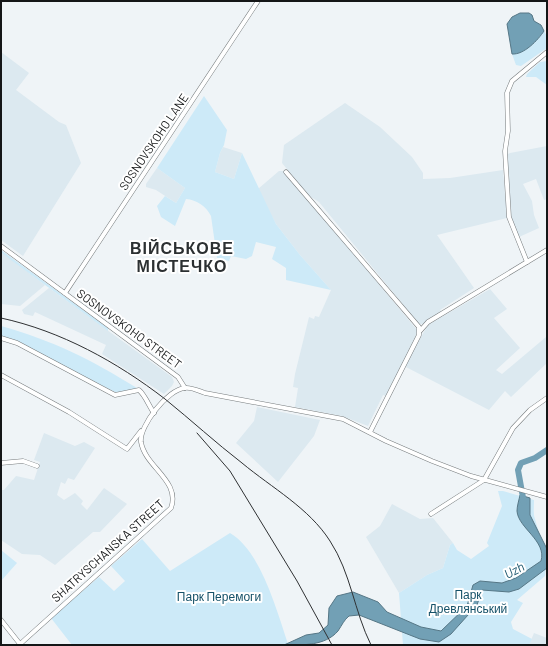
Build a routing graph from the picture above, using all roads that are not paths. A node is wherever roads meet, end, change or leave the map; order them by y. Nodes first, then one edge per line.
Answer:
1 (258, 1) edge
2 (547, 52) edge
3 (286, 172) dead end
4 (1, 246) edge
5 (547, 250) edge
6 (527, 262) junction
7 (65, 293) junction
8 (420, 331) junction
9 (1, 338) edge
10 (1, 375) edge
11 (185, 388) junction
12 (547, 398) edge
13 (154, 413) junction
14 (144, 427) junction
15 (370, 432) junction
16 (132, 443) junction
17 (144, 450) junction
18 (1, 463) edge
19 (37, 466) dead end
20 (484, 480) junction
21 (547, 497) edge
22 (431, 514) dead end
23 (1, 620) edge
24 (23, 644) edge

1 - 7 street, SOSNOVSKOHO LANE
2 - 6 street
3 - 8 street
4 - 7 street, SOSNOVSKOHO STREET
5 - 6 street
6 - 8 street
7 - 11 street, SOSNOVSKOHO STREET
8 - 15 street
9 - 13 street
10 - 16 street
11 - 13 street
11 - 15 street
12 - 20 street
13 - 14 street
14 - 16 street
14 - 17 street
15 - 20 street
16 - 17 street
17 - 24 street, SHATRYSCHANSKA STREET
18 - 19 street
20 - 21 street
20 - 22 street
23 - 24 street

